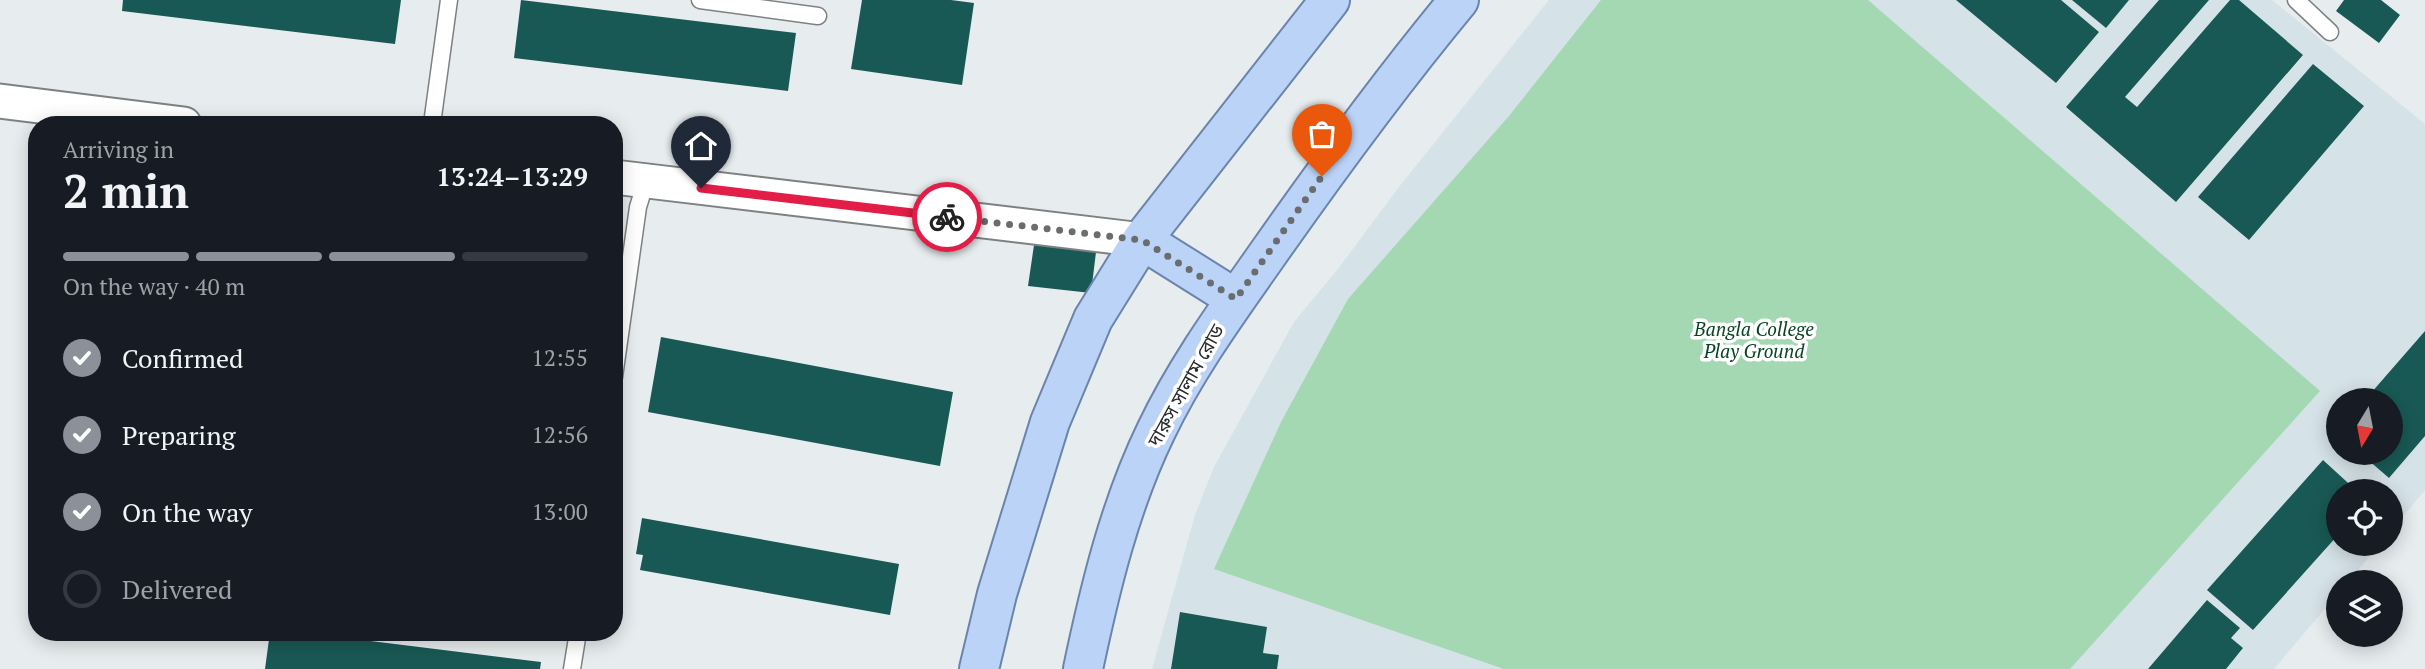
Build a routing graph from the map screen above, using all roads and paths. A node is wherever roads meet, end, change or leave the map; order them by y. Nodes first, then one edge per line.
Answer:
1 (449, 0) edge
2 (700, 0) edge
3 (1330, 0) edge
4 (1458, 0) edge
5 (2296, 0) edge
6 (818, 16) dead end
7 (2330, 32) dead end
8 (0, 101) edge
9 (120, 116) edge
10 (433, 116) edge
11 (630, 179) edge
12 (1142, 240) junction
13 (1236, 299) junction
14 (623, 313) edge
15 (577, 641) edge
16 (572, 669) edge
17 (979, 669) edge
18 (1083, 669) edge

1 - 10 lane
2 - 6 lane
3 - 12 main road
4 - 13 main road, দারুস সালাম রোড
5 - 7 lane
8 - 9 street
11 - 12 street
11 - 14 lane
12 - 13 main road
12 - 17 main road
13 - 18 main road, দারুস সালাম রোড
15 - 16 lane

